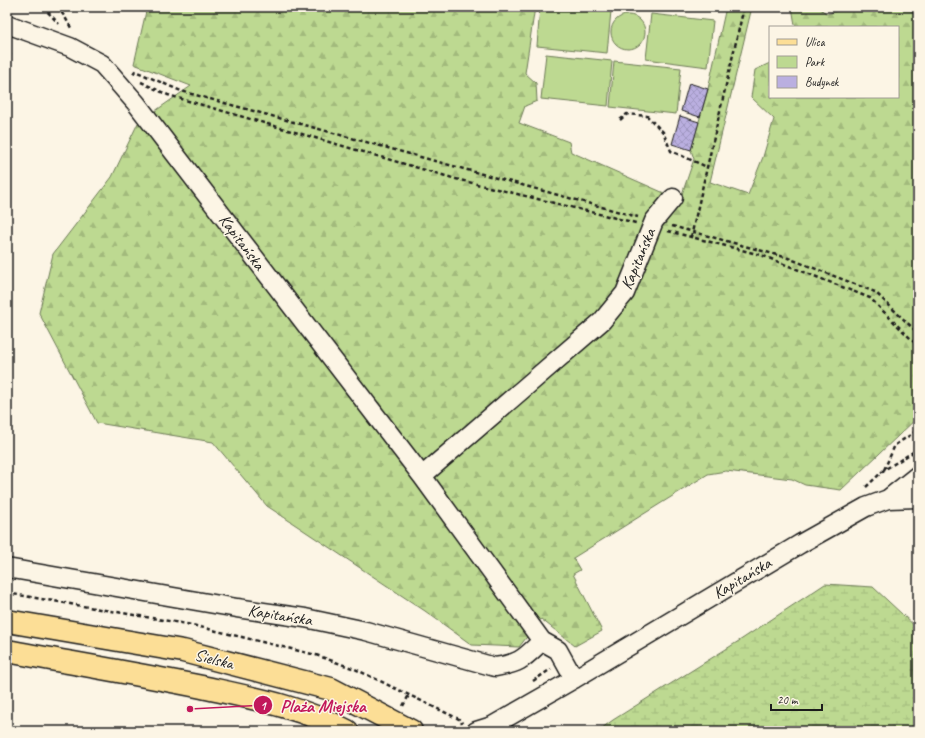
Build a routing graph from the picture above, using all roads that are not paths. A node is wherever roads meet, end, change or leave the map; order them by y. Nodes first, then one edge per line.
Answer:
1 (7, 24) edge
2 (673, 198) dead end
3 (918, 474) edge
4 (422, 476) junction
5 (918, 498) edge
6 (888, 499) junction
7 (7, 568) edge
8 (7, 621) edge
9 (542, 641) junction
10 (7, 651) edge
11 (574, 679) junction
12 (486, 729) edge
13 (347, 731) edge
14 (411, 731) edge

1 - 4 street, Kapitańska
2 - 4 street, Kapitańska
3 - 6 street
4 - 9 street, Kapitańska
5 - 6 street, Kapitańska
6 - 11 street, Kapitańska
7 - 9 street, Kapitańska
8 - 14 main road, Sielska
9 - 11 street, Kapitańska
10 - 13 main road, Sielska
11 - 12 street, Kapitańska

